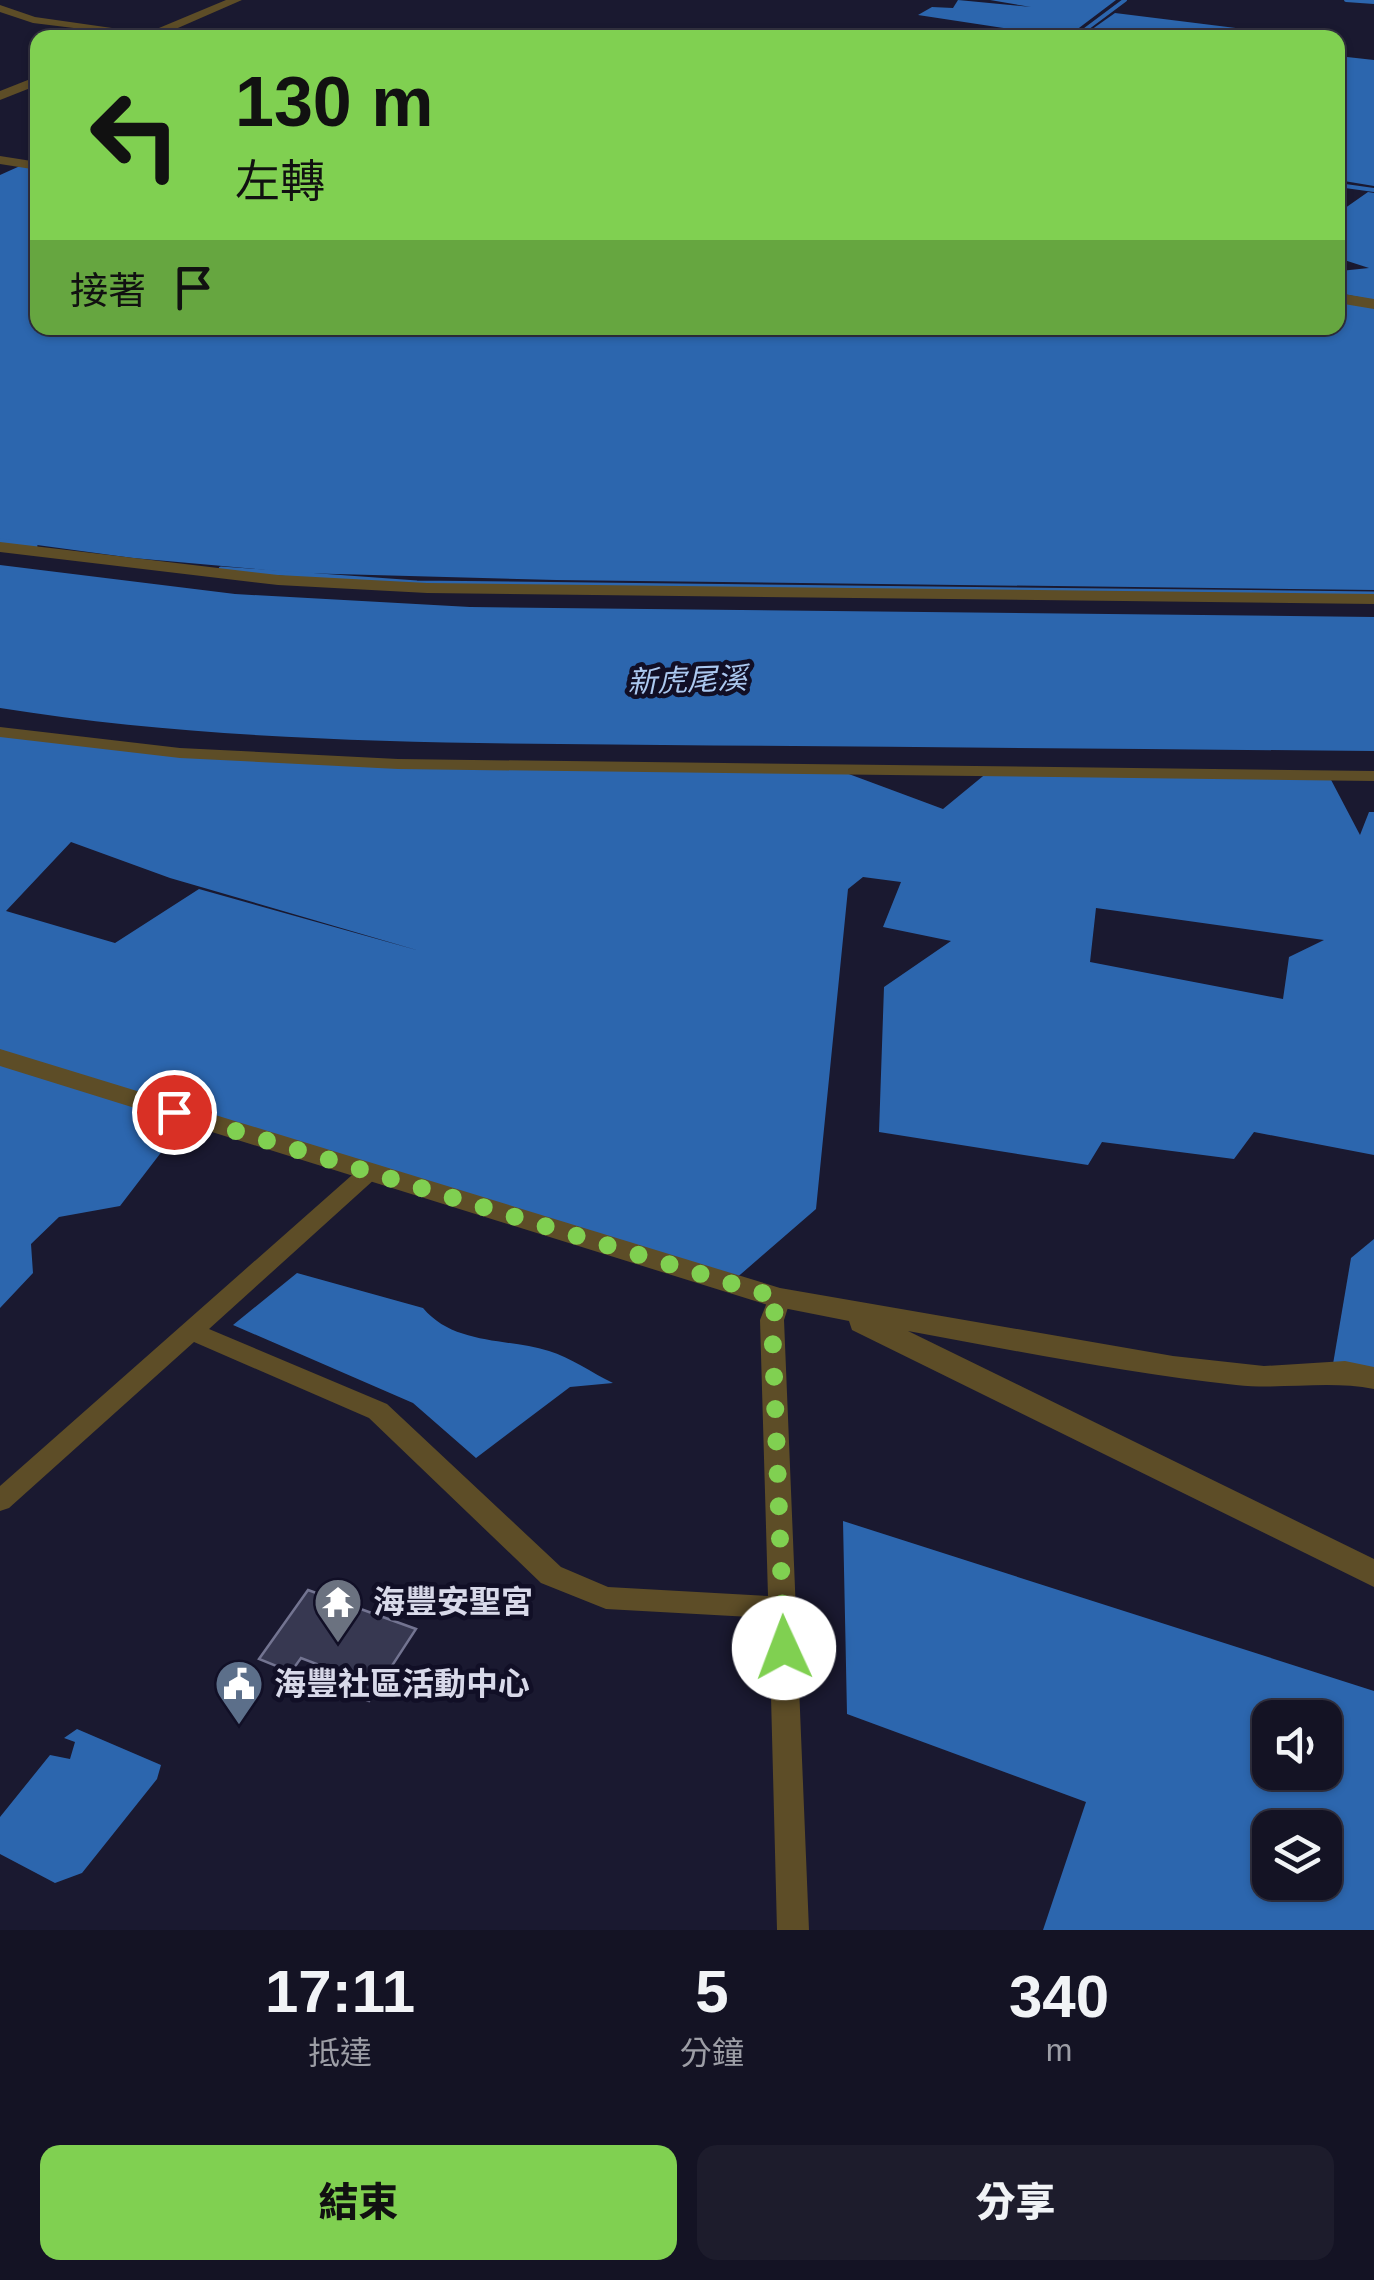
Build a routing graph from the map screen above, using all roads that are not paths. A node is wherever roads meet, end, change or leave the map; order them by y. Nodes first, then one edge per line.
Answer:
1 (236, 0) edge
2 (0, 8) edge
3 (99, 30) edge
4 (163, 30) edge
5 (30, 83) edge
6 (0, 96) edge
7 (0, 160) edge
8 (30, 165) edge
9 (1345, 299) edge
10 (1374, 304) edge
11 (0, 546) edge
12 (1374, 599) edge
13 (0, 732) edge
14 (1374, 776) edge
15 (0, 1056) edge
16 (368, 1173) junction
17 (779, 1298) junction
18 (836, 1309) junction
19 (194, 1332) junction
20 (1374, 1378) edge
21 (0, 1501) edge
22 (1374, 1574) edge
23 (782, 1608) junction
24 (793, 1930) edge

1 - 4 street
2 - 3 street
5 - 6 street
7 - 8 street
9 - 10 street
11 - 12 street
13 - 14 street
15 - 16 street
16 - 17 street
16 - 19 street
17 - 18 street
17 - 23 street
18 - 20 street
18 - 22 street
19 - 21 street
19 - 23 street
23 - 24 street

